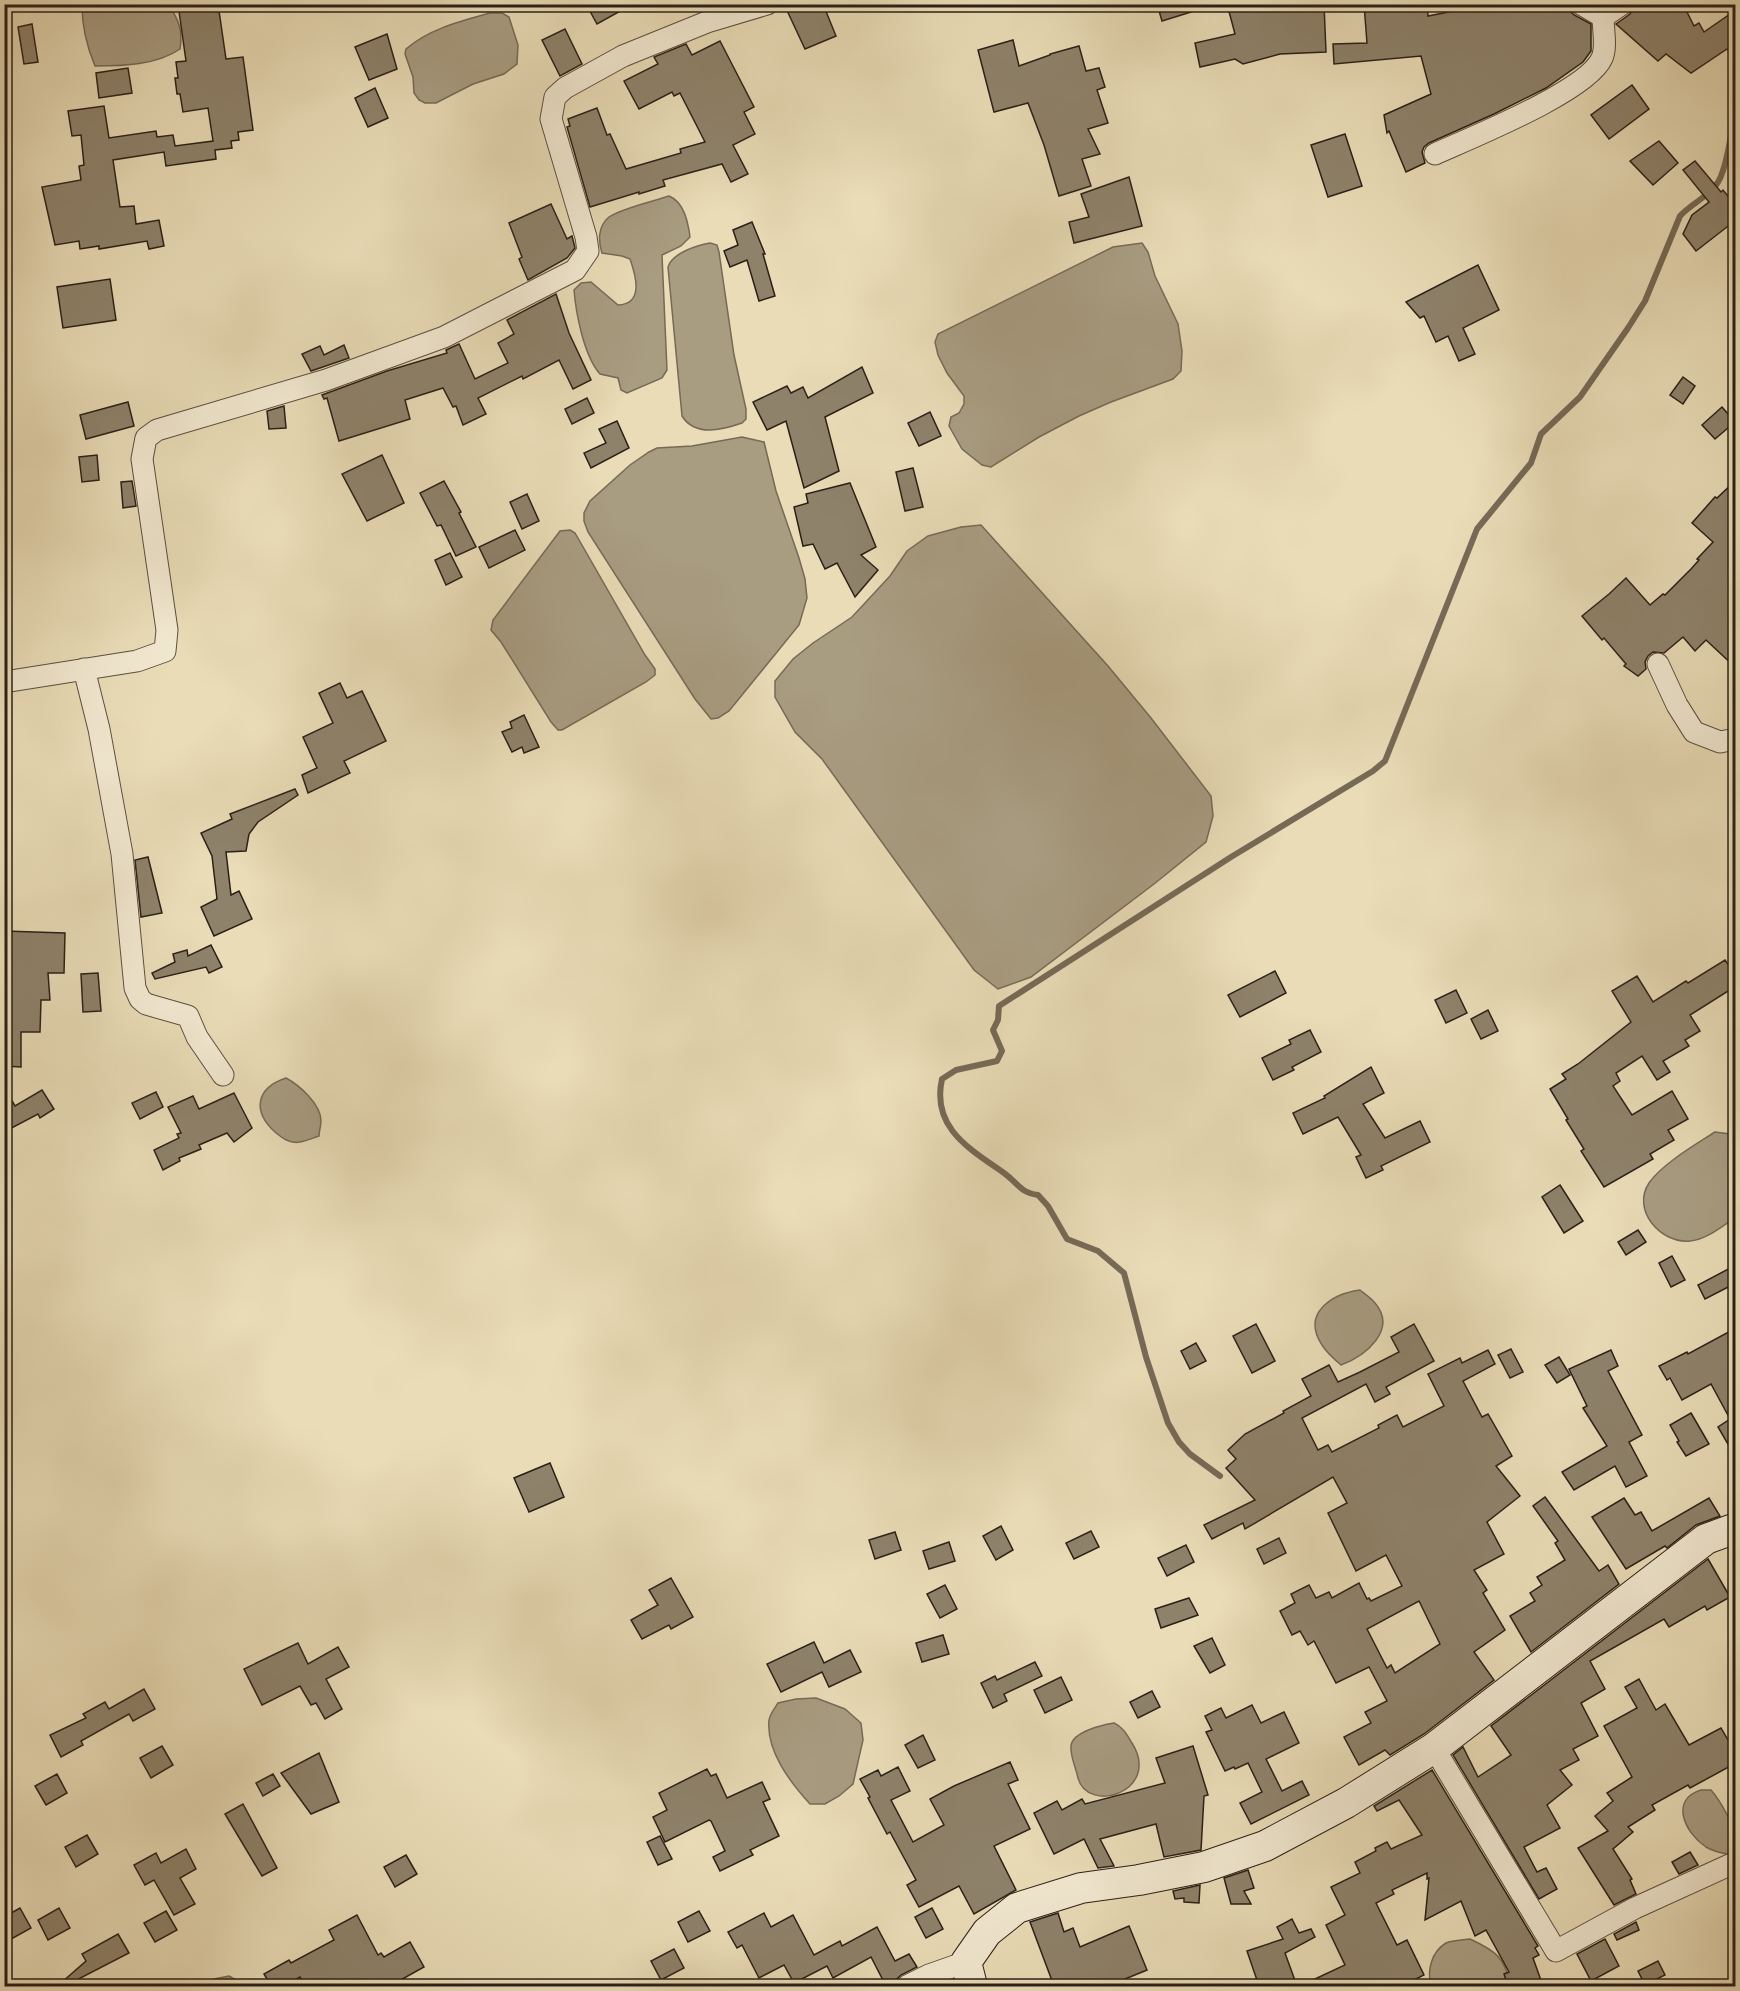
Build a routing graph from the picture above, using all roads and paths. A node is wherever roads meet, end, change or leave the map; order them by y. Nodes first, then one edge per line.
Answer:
1 (767, 4) edge
2 (1581, 4) edge
3 (1622, 4) edge
4 (1603, 17) junction
5 (1435, 154) dead end
6 (1658, 664) dead end
7 (84, 669) junction
8 (4, 682) edge
9 (1736, 739) edge
10 (223, 1075) dead end
11 (1736, 1528) edge
12 (1434, 1748) junction
13 (1736, 1862) edge
14 (1553, 1946) dead end
15 (969, 1974) edge
16 (908, 1986) edge

1 - 7 street
2 - 4 street
3 - 4 street
4 - 5 street
6 - 9 street
7 - 8 street
7 - 10 street
11 - 12 street
12 - 13 street
12 - 14 street
12 - 15 street
15 - 16 street

